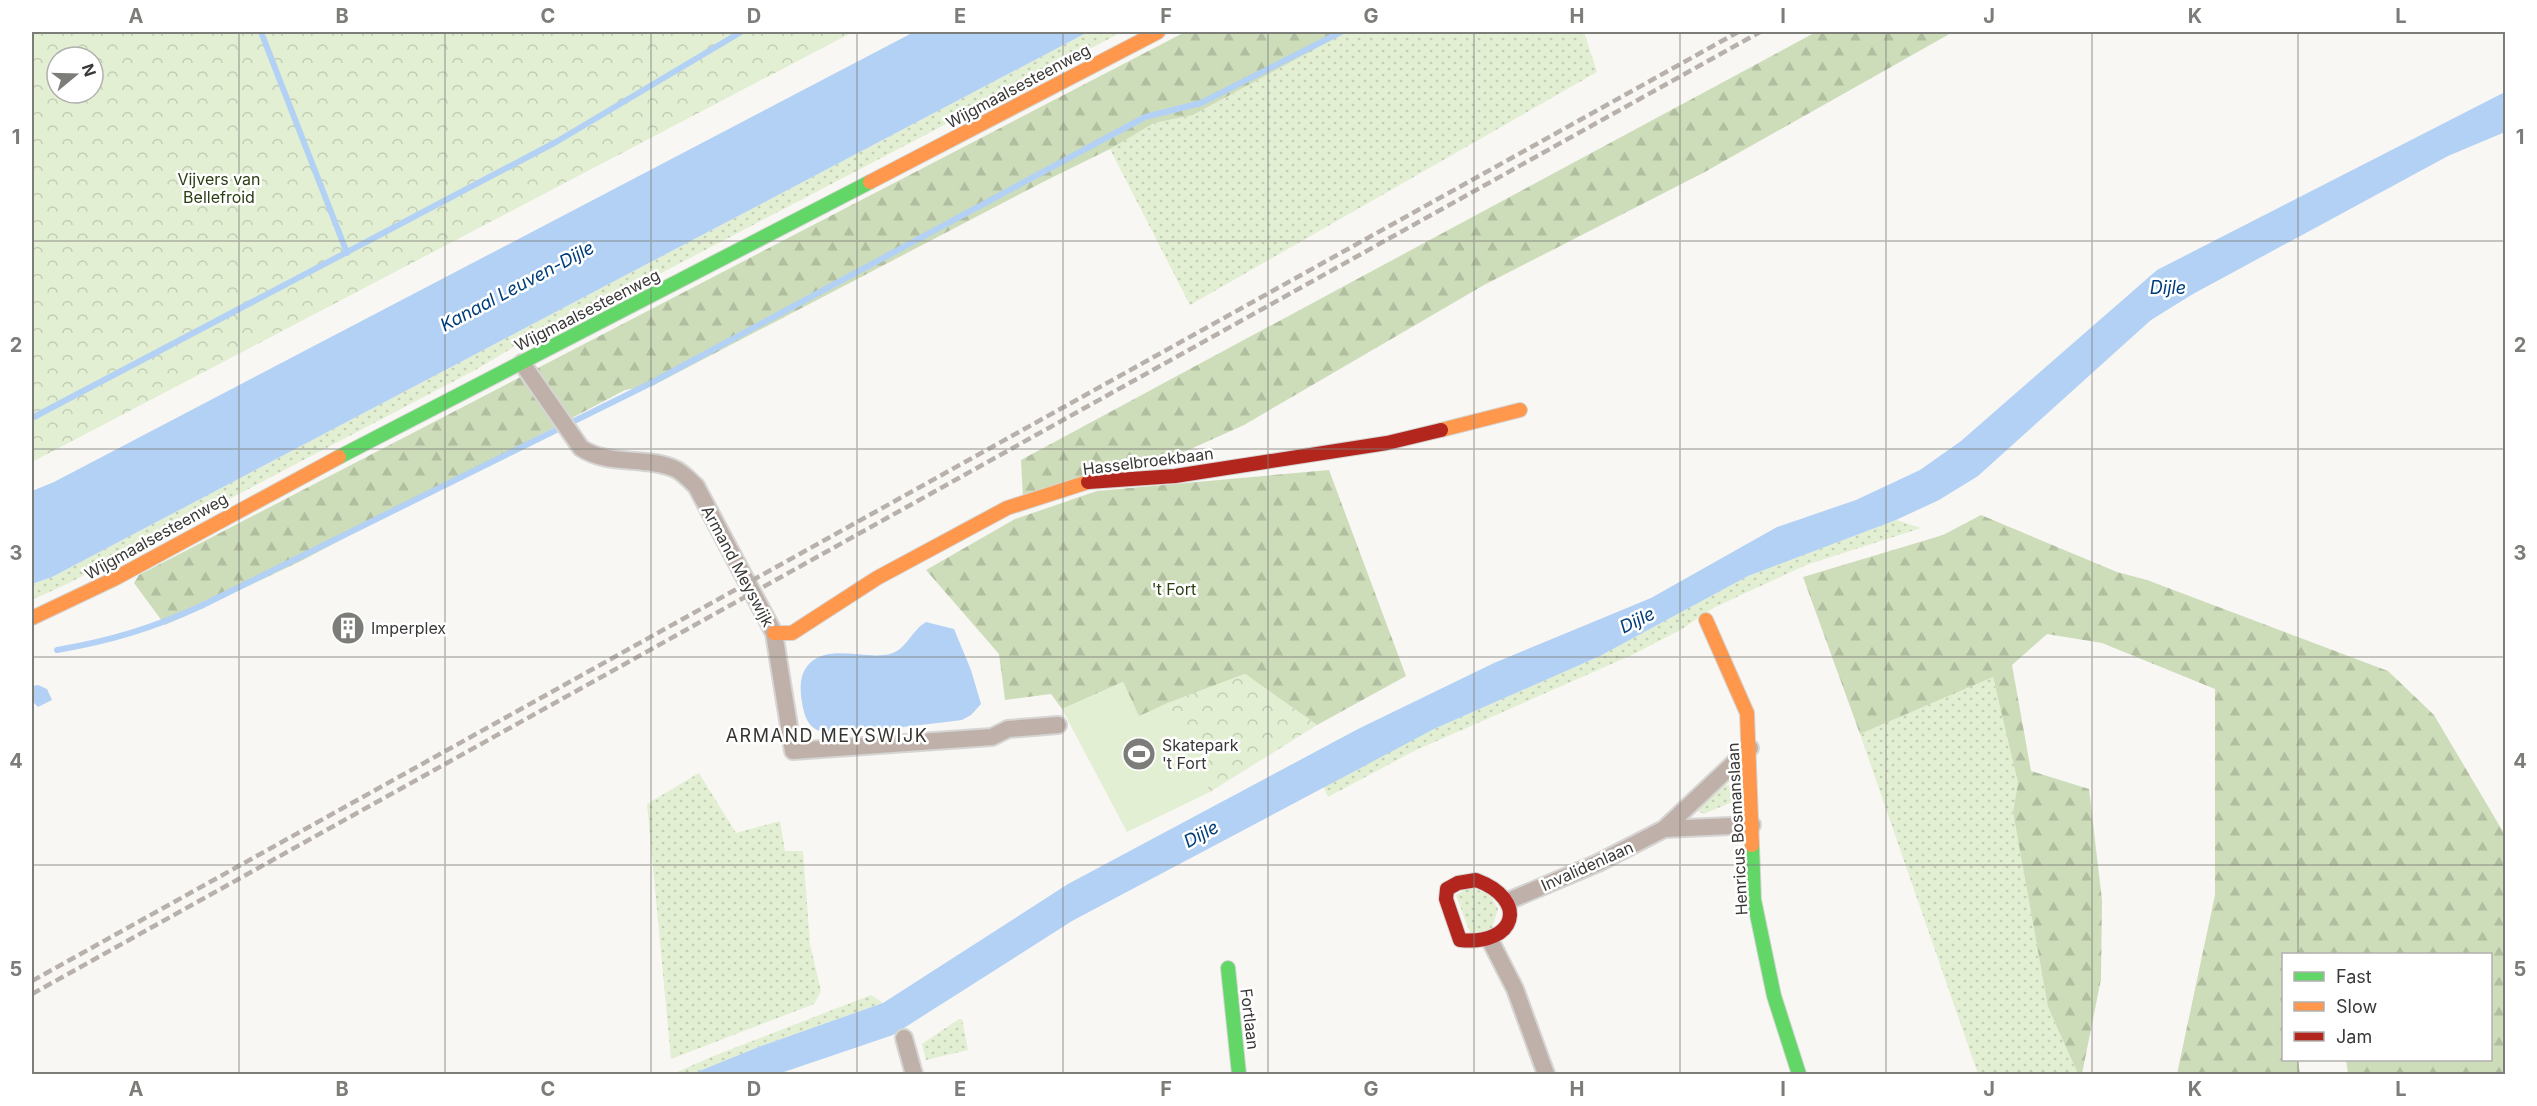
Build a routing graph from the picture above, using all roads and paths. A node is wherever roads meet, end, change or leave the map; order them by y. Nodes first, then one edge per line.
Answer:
1 (1158, 32) edge
2 (522, 363) junction
3 (1520, 410) dead end
4 (32, 618) edge
5 (1706, 620) dead end
6 (774, 633) junction
7 (1059, 725) dead end
8 (1750, 748) junction
9 (1752, 825) junction
10 (1664, 830) junction
11 (1508, 901) junction
12 (1491, 942) junction
13 (1228, 968) dead end
14 (904, 1038) dead end
15 (914, 1074) edge
16 (1239, 1074) edge
17 (1546, 1074) edge
18 (1799, 1074) edge

1 - 2 street, Wijgmaalsesteenweg
2 - 4 street, Wijgmaalsesteenweg
2 - 6 street, Armand Meyswijk
3 - 6 street, Hasselbroekbaan
5 - 8 street, Henricus Bosmanslaan
6 - 7 street, Armand Meyswijk
8 - 9 street, Henricus Bosmanslaan
8 - 10 street, Invalidenlaan
9 - 10 street, Invalidenlaan
9 - 18 street, Henricus Bosmanslaan
10 - 11 street, Invalidenlaan
11 - 12 street
11 - 12 street
12 - 17 street
13 - 16 street, Fortlaan
14 - 15 street

